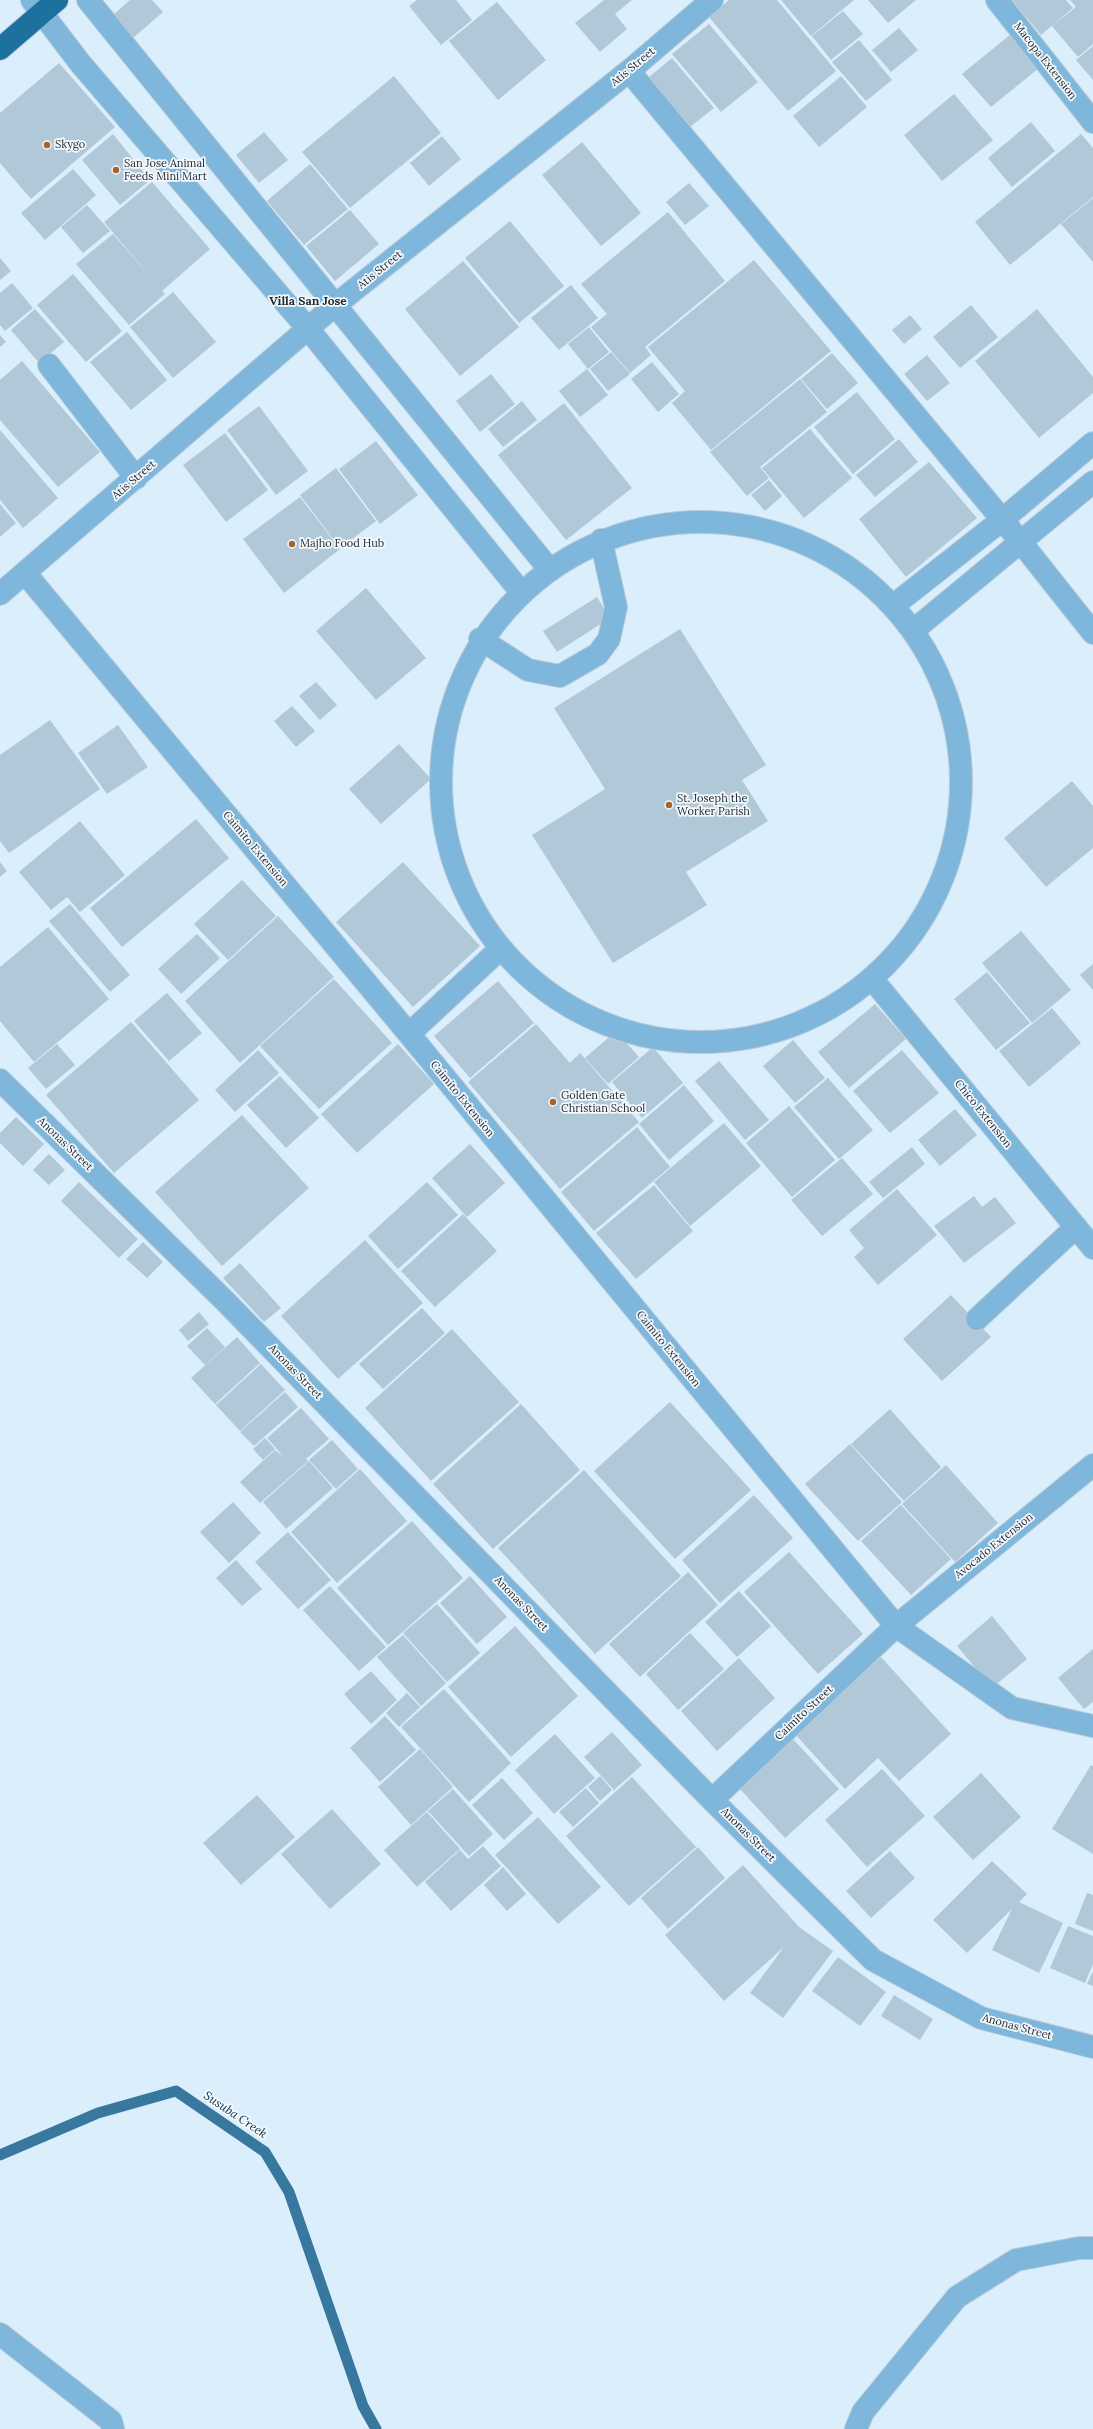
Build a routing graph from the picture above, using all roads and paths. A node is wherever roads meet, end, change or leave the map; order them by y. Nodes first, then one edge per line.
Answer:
1 (88, 0) edge
2 (712, 0) edge
3 (997, 0) edge
4 (44, 4) edge
5 (0, 49) edge
6 (629, 71) junction
7 (1093, 122) edge
8 (334, 306) junction
9 (309, 330) junction
10 (50, 365) dead end
11 (1093, 443) edge
12 (136, 478) junction
13 (1093, 482) edge
14 (1002, 520) junction
15 (601, 540) junction
16 (1020, 541) junction
17 (549, 569) junction
18 (25, 574) junction
19 (521, 592) junction
20 (0, 594) edge
21 (894, 605) junction
22 (915, 629) junction
23 (1093, 633) edge
24 (480, 639) junction
25 (499, 950) junction
26 (873, 980) junction
27 (409, 1034) junction
28 (0, 1080) edge
29 (1076, 1227) junction
30 (1093, 1248) edge
31 (976, 1319) dead end
32 (1093, 1465) edge
33 (896, 1626) junction
34 (1093, 1726) edge
35 (712, 1800) junction
36 (1093, 2047) edge
37 (1093, 2248) edge
38 (0, 2334) edge
39 (113, 2429) edge
40 (856, 2429) edge

1 - 8 street
2 - 6 street, Atis Street
3 - 7 street, Macopa Extension
4 - 5 highway
4 - 9 street
6 - 8 street, Atis Street
6 - 14 street
8 - 9 street, Atis Street
8 - 17 street
9 - 12 street, Atis Street
9 - 19 street
10 - 12 street
11 - 14 street
12 - 18 street, Atis Street
13 - 16 street
14 - 16 street
14 - 21 street
15 - 17 street
15 - 21 street
15 - 24 street
16 - 22 street
16 - 23 street
17 - 19 street
18 - 20 street, Atis Street
18 - 27 street, Caimito Extension
19 - 24 street
21 - 22 street
22 - 26 street
24 - 25 street
25 - 26 street
25 - 27 street
26 - 29 street, Chico Extension
27 - 33 street, Caimito Extension
28 - 35 street, Anonas Street
29 - 30 street, Chico Extension
29 - 31 street
32 - 33 street, Avocado Extension
33 - 34 street, Caimito Extension
33 - 35 street, Caimito Street
35 - 36 street, Anonas Street
37 - 40 street
38 - 39 street

